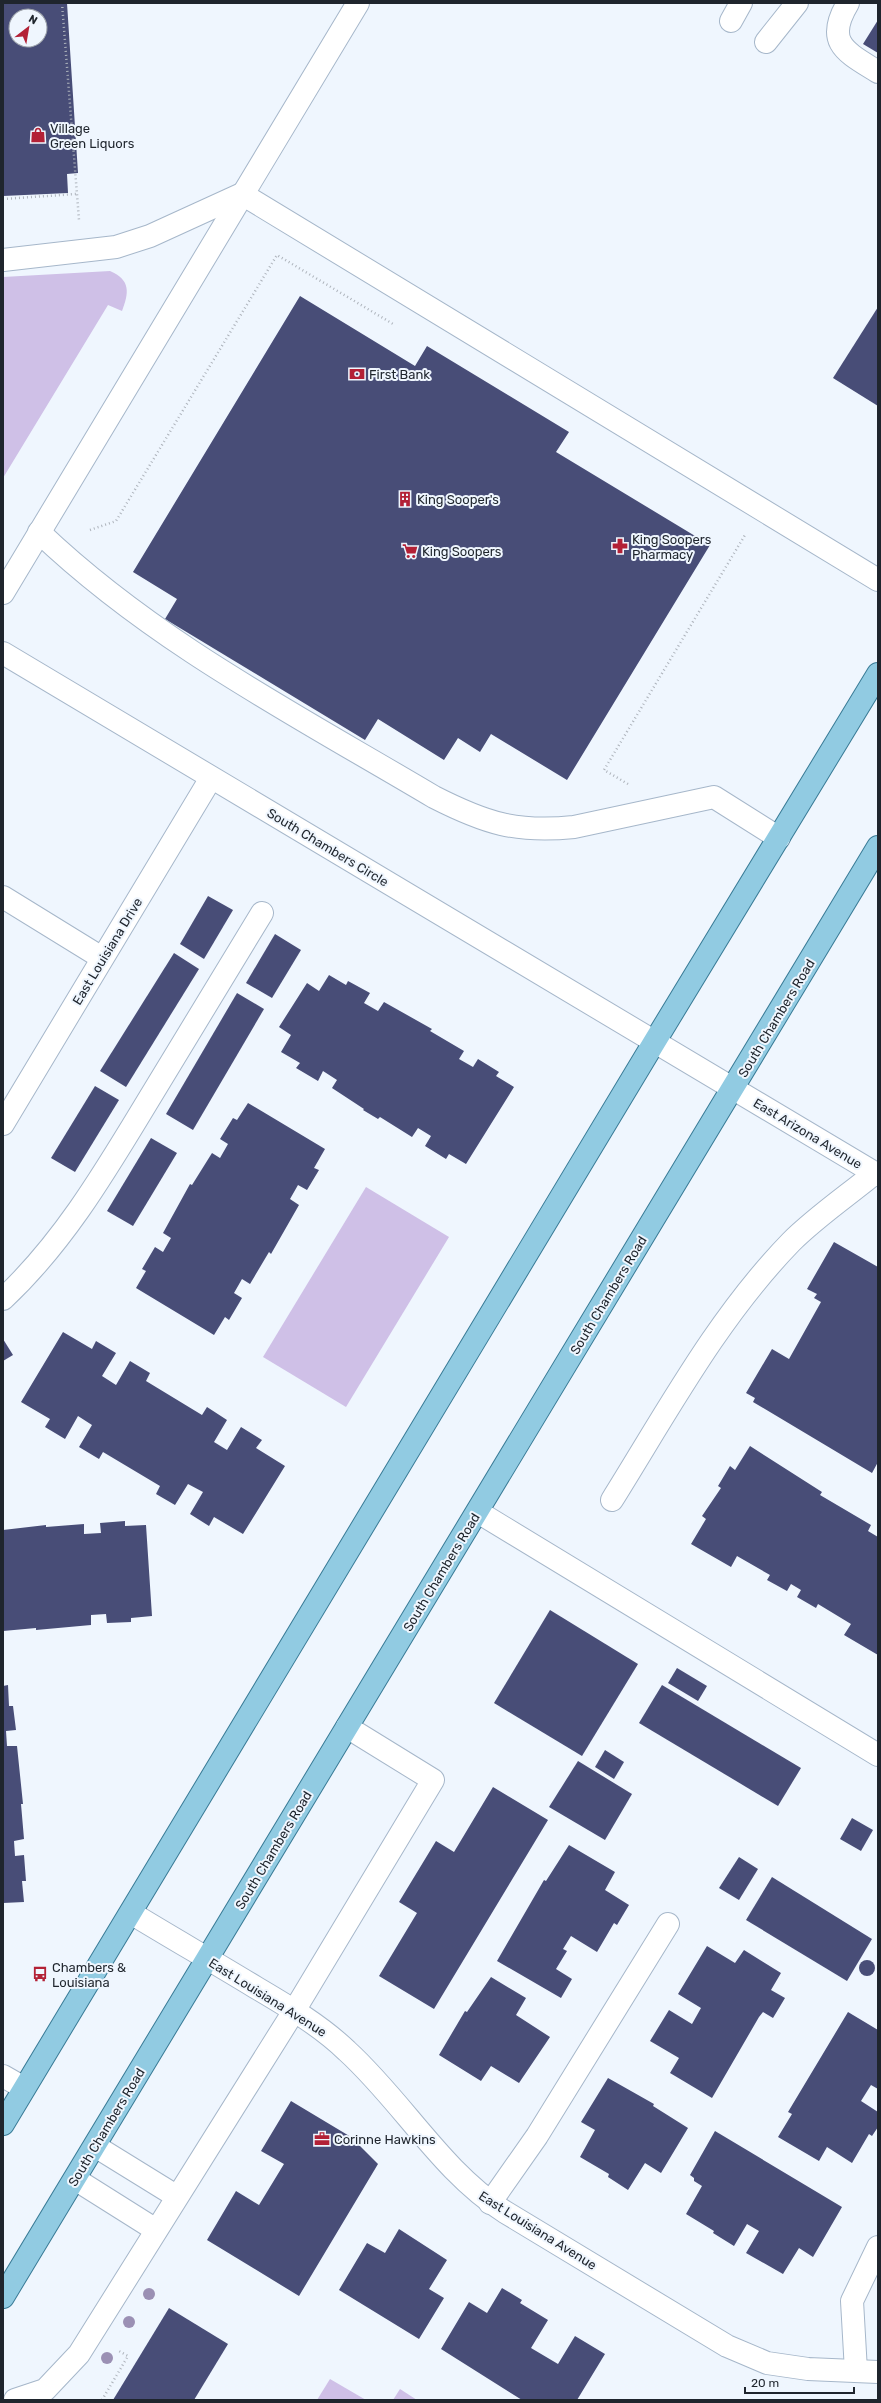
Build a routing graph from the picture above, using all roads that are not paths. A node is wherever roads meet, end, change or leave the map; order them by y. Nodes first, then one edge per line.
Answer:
1 (358, 3) edge
2 (797, 3) edge
3 (848, 3) edge
4 (766, 42) dead end
5 (878, 72) edge
6 (242, 194) junction
7 (3, 260) edge
8 (40, 532) junction
9 (878, 580) edge
10 (3, 593) edge
11 (3, 653) edge
12 (878, 674) edge
13 (212, 778) junction
14 (779, 838) junction
15 (878, 847) edge
16 (3, 897) edge
17 (262, 913) dead end
18 (102, 958) junction
19 (655, 1041) junction
20 (734, 1088) junction
21 (3, 1124) edge
22 (876, 1174) edge
23 (3, 1299) edge
24 (612, 1500) dead end
25 (478, 1512) junction
26 (347, 1727) junction
27 (878, 1755) edge
28 (131, 1913) junction
29 (668, 1924) dead end
30 (208, 1959) junction
31 (294, 2011) junction
32 (3, 2076) edge
33 (24, 2088) junction
34 (3, 2124) edge
35 (95, 2146) junction
36 (75, 2179) junction
37 (176, 2196) junction
38 (490, 2202) junction
39 (156, 2230) junction
40 (878, 2247) edge
41 (3, 2297) edge
42 (856, 2371) junction
43 (878, 2372) edge
44 (15, 2400) edge

1 - 6 street
2 - 4 street
3 - 5 street
6 - 7 street
6 - 8 street
6 - 9 street
8 - 10 street
8 - 14 street
11 - 13 street, South Chambers Circle
12 - 14 main road
13 - 18 street, East Louisiana Drive
13 - 19 street, South Chambers Circle
14 - 19 main road
15 - 20 main road, South Chambers Road
16 - 18 street
17 - 23 street
18 - 21 street, East Louisiana Drive
19 - 20 street, East Arizona Avenue
19 - 28 main road
20 - 22 street, East Arizona Avenue
20 - 25 main road, South Chambers Road
22 - 24 street
25 - 26 main road, South Chambers Road
25 - 27 street
26 - 30 main road, South Chambers Road
26 - 31 street
28 - 30 street, East Louisiana Avenue
28 - 33 main road
29 - 38 street
30 - 31 street, East Louisiana Avenue
30 - 35 main road, South Chambers Road
31 - 37 street
31 - 38 street, East Louisiana Avenue
32 - 33 street
33 - 34 main road
35 - 36 main road, South Chambers Road
35 - 37 street
36 - 39 street
36 - 41 main road, South Chambers Road
37 - 39 street
38 - 42 street, East Louisiana Avenue
39 - 44 street
40 - 42 street
42 - 43 street, East Louisiana Avenue

